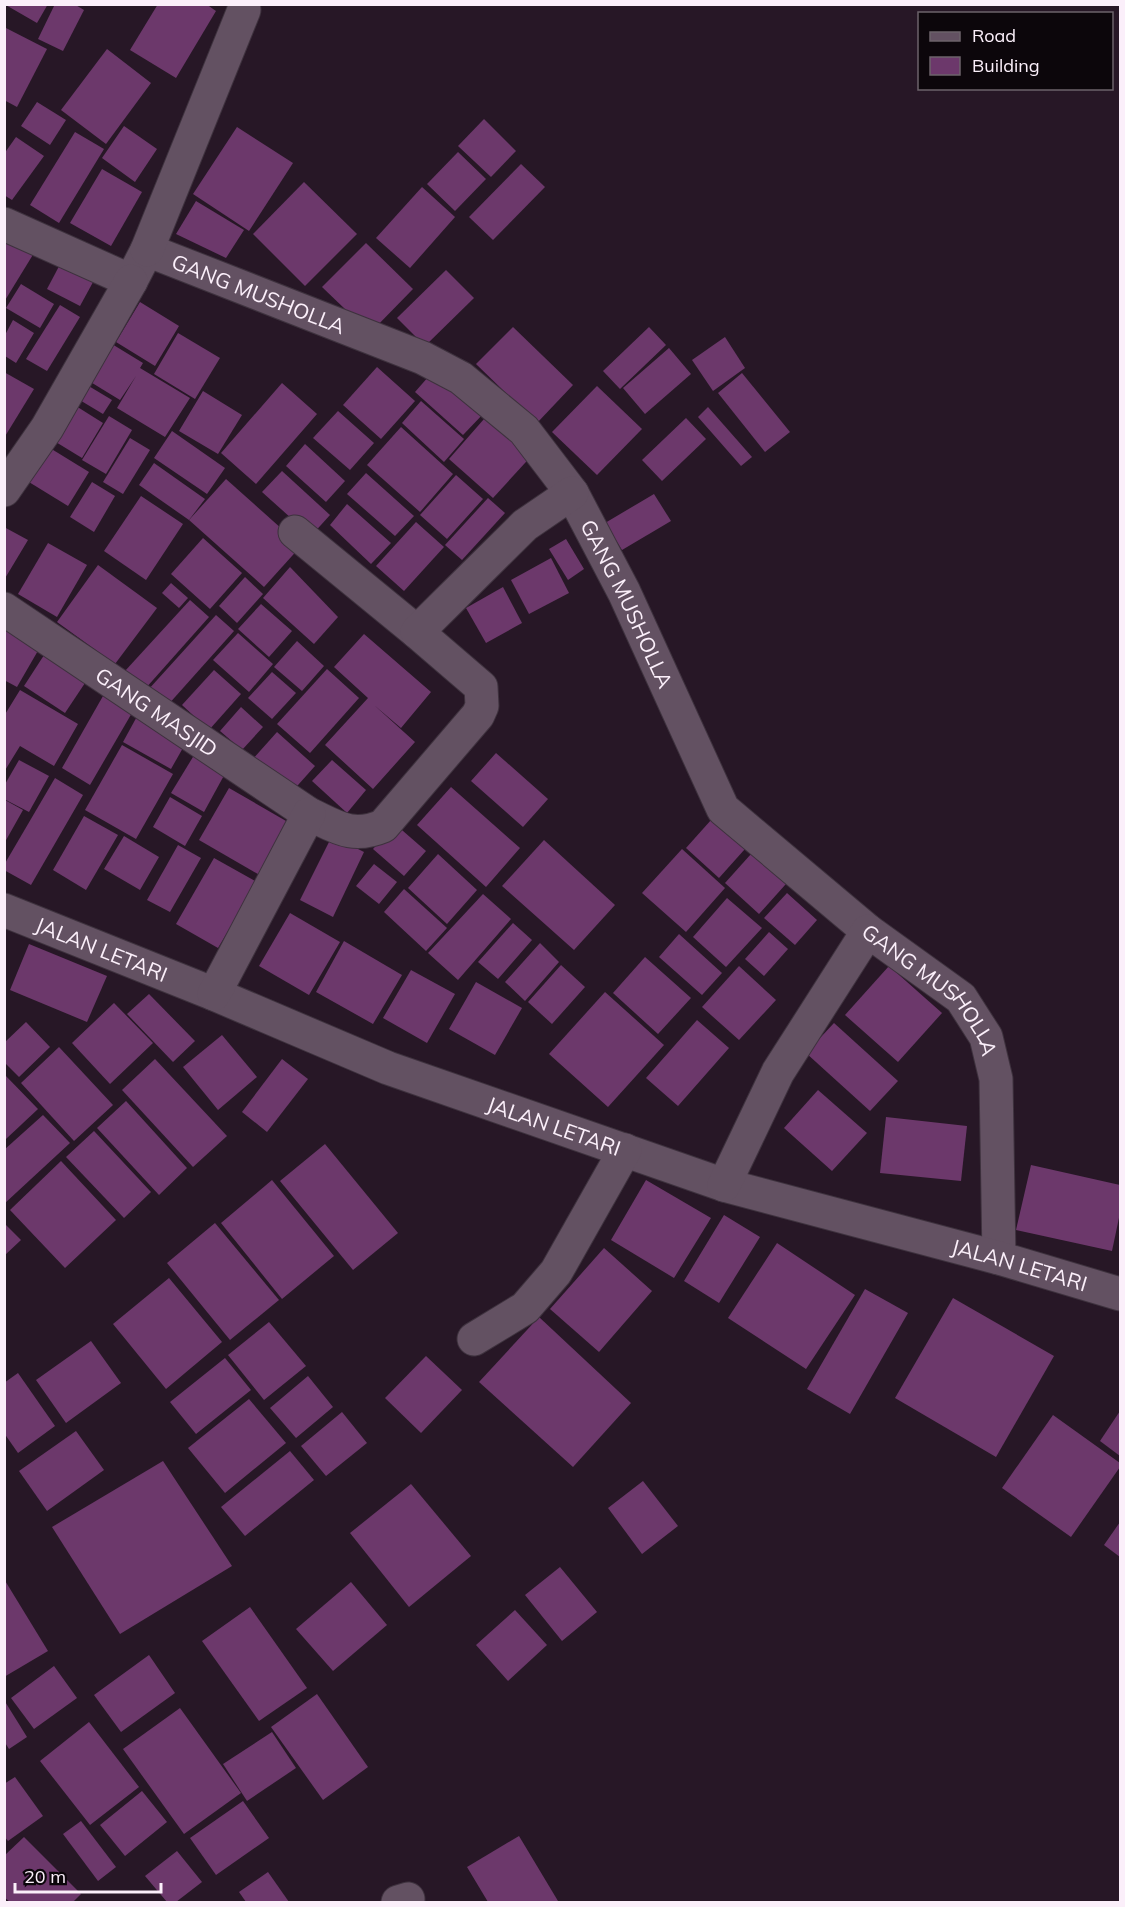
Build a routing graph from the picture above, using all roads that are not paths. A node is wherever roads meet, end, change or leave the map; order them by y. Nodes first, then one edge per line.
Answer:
1 (244, 10) dead end
2 (4, 224) edge
3 (147, 250) junction
4 (131, 281) junction
5 (4, 490) edge
6 (572, 493) junction
7 (295, 532) dead end
8 (4, 609) edge
9 (417, 633) junction
10 (309, 814) junction
11 (4, 910) edge
12 (868, 931) junction
13 (214, 994) junction
14 (625, 1150) junction
15 (724, 1185) junction
16 (999, 1258) junction
17 (1120, 1294) edge
18 (474, 1339) dead end

1 - 3 street
2 - 4 street
3 - 4 street, GANG MUSHOLLA
3 - 6 street, GANG MUSHOLLA
4 - 5 street, GANG MUSHOLLA
6 - 9 street
6 - 12 street, GANG MUSHOLLA
7 - 9 street
8 - 10 street, GANG MASJID
9 - 10 street, GANG MASJID
10 - 13 street
11 - 13 street, JALAN LETARI
12 - 15 street
12 - 16 street, GANG MUSHOLLA
13 - 14 street, JALAN LETARI
14 - 15 street, JALAN LETARI
14 - 18 street
15 - 16 street, JALAN LETARI
16 - 17 street, JALAN LETARI

